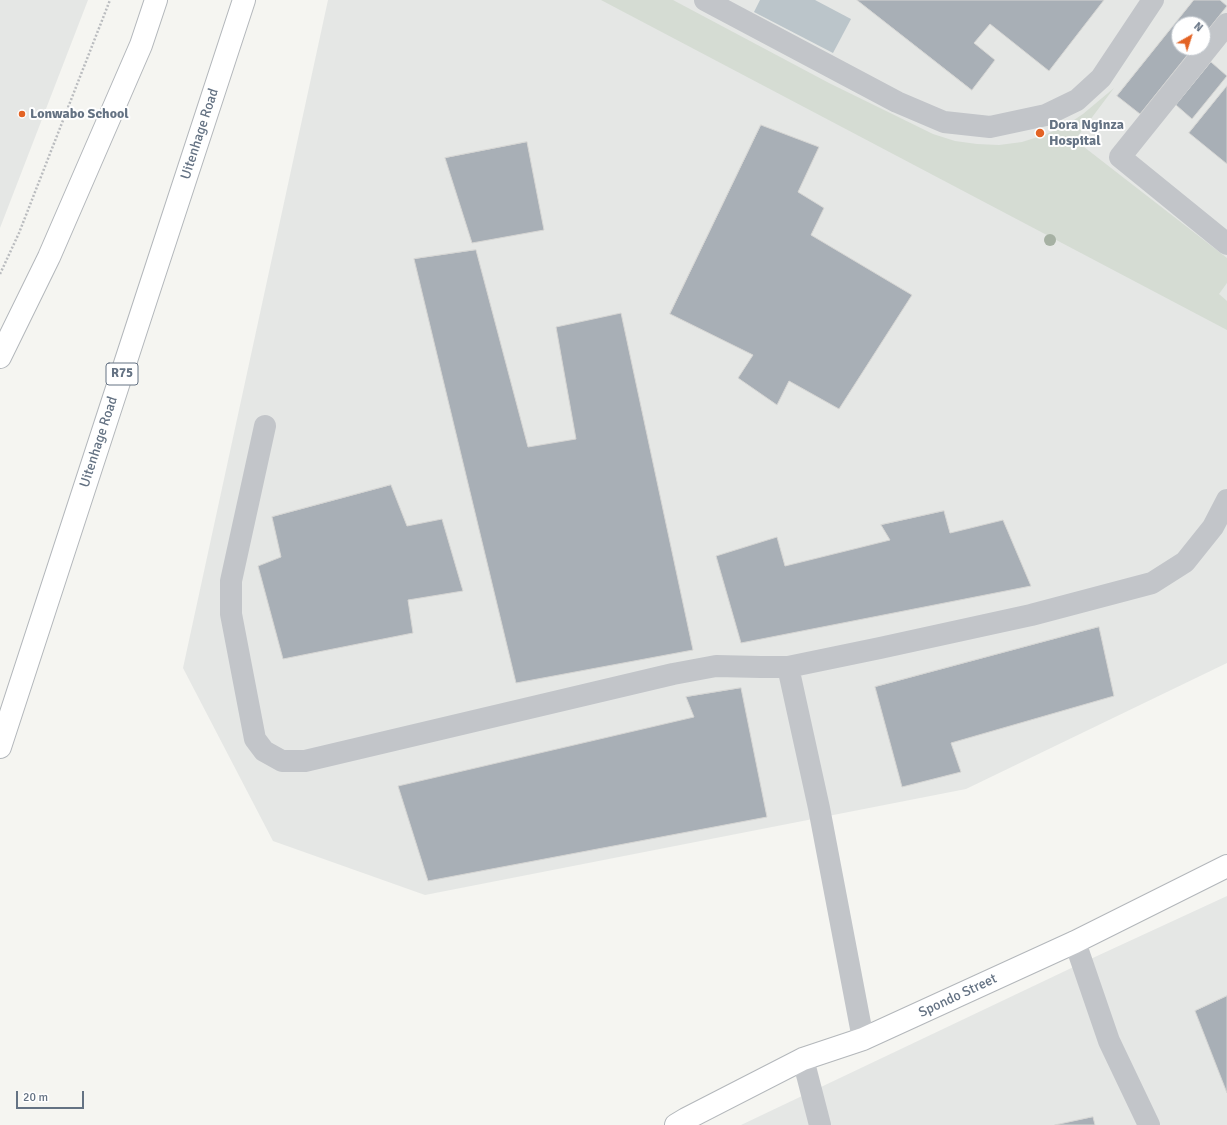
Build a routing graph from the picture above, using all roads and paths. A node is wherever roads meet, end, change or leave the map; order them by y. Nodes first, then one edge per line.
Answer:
1 (110, 0) edge
2 (156, 0) edge
3 (244, 0) edge
4 (705, 0) edge
5 (1154, 0) edge
6 (1227, 24) edge
7 (1227, 244) edge
8 (0, 274) edge
9 (0, 357) edge
10 (265, 426) dead end
11 (1227, 500) edge
12 (788, 667) junction
13 (0, 747) edge
14 (1227, 866) edge
15 (1075, 942) junction
16 (863, 1039) junction
17 (803, 1059) junction
18 (676, 1123) edge
19 (820, 1125) edge
20 (1149, 1125) edge

1 - 8 path
2 - 9 main road
3 - 13 main road, Uitenhage Road / R75
4 - 5 lane
6 - 7 lane
10 - 12 lane
11 - 12 lane
12 - 16 lane
14 - 15 main road, Spondo Street
15 - 16 main road, Spondo Street
15 - 20 lane
16 - 17 main road, Spondo Street
17 - 18 main road, Spondo Street
17 - 19 lane

